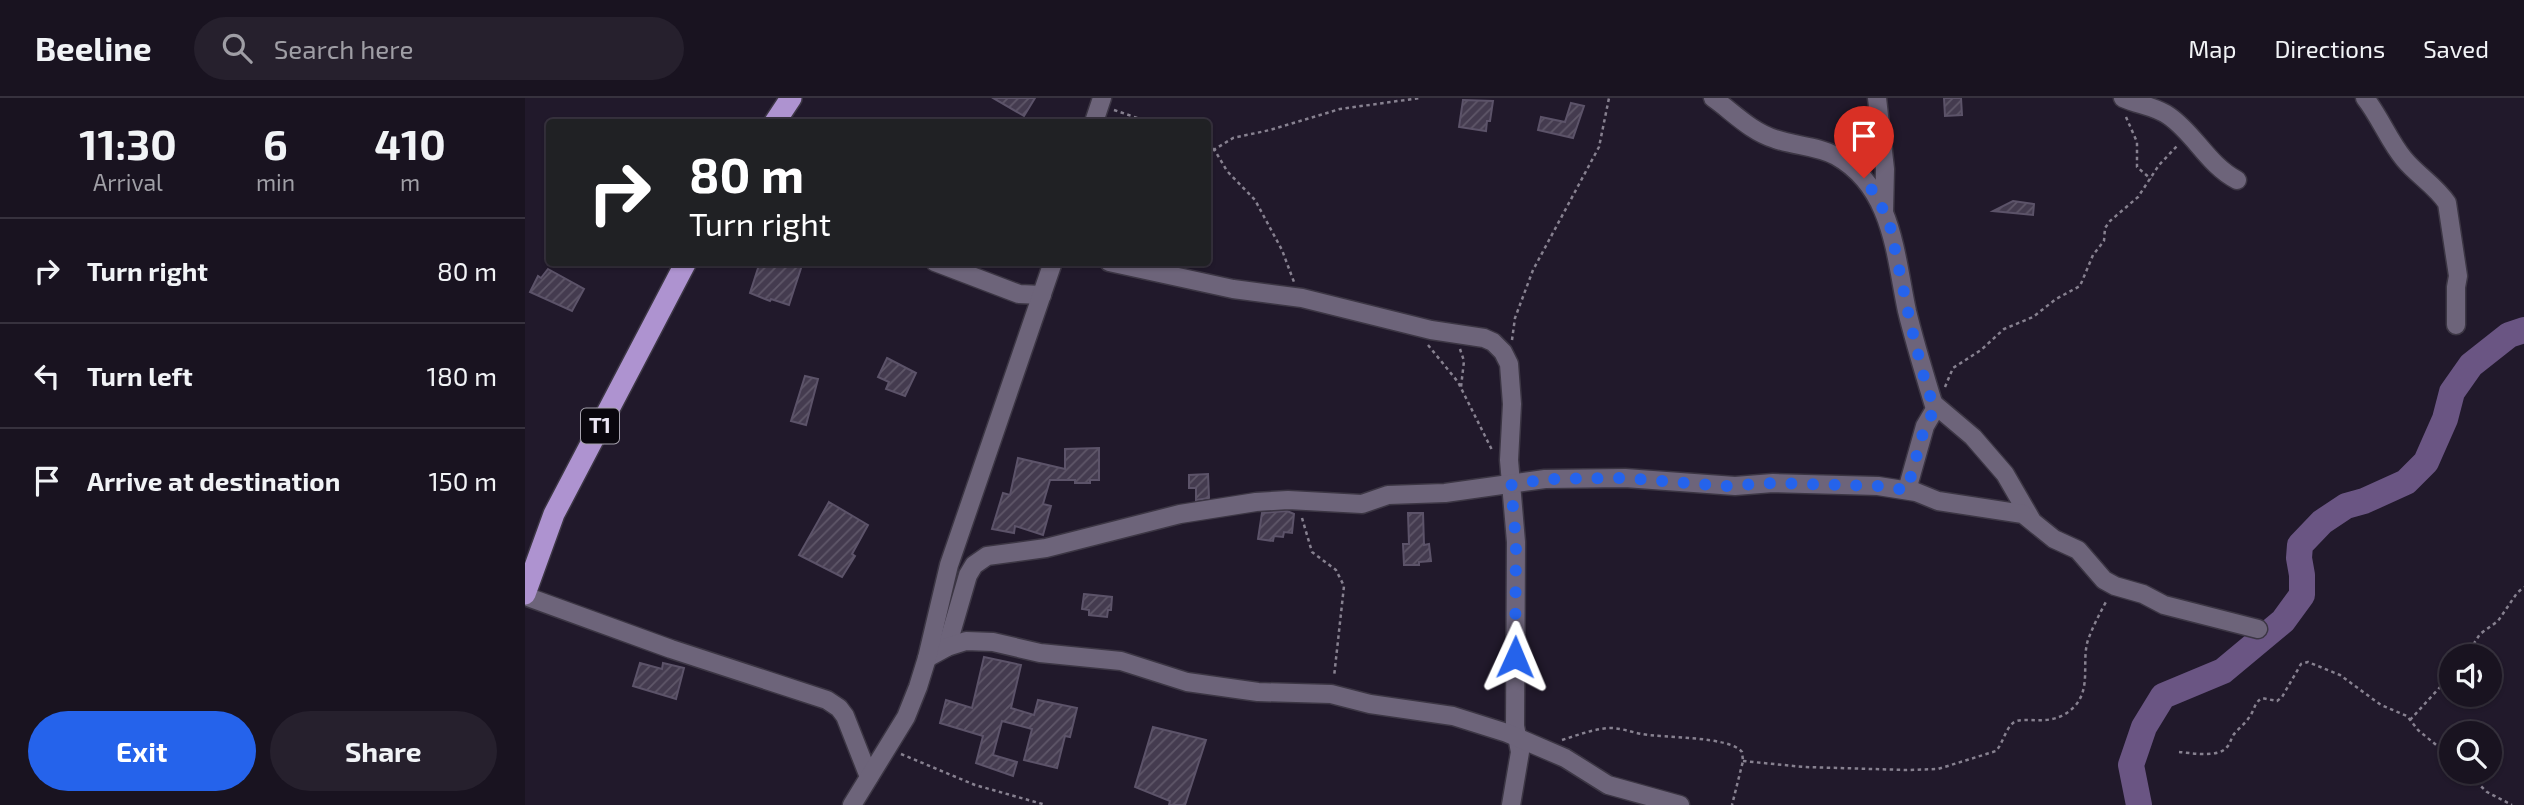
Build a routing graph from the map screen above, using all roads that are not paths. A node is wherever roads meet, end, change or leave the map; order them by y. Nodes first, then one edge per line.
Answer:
1 (791, 98) edge
2 (1102, 98) edge
3 (1713, 98) edge
4 (1877, 98) edge
5 (2365, 98) edge
6 (2123, 104) edge
7 (777, 119) edge
8 (1095, 119) edge
9 (2237, 180) dead end
10 (1884, 212) junction
11 (684, 266) edge
12 (946, 266) edge
13 (1052, 266) edge
14 (1127, 266) edge
15 (1042, 295) junction
16 (2456, 325) dead end
17 (1935, 406) junction
18 (1510, 480) junction
19 (1907, 490) junction
20 (2031, 519) junction
21 (525, 595) edge
22 (2258, 629) dead end
23 (947, 647) junction
24 (927, 658) junction
25 (1517, 739) junction
26 (869, 777) junction
27 (852, 805) edge
28 (1511, 805) edge
29 (1680, 805) edge

1 - 7 highway
2 - 8 street
3 - 10 street
4 - 10 street
5 - 16 street
6 - 9 street
10 - 17 street
11 - 21 highway, T1
12 - 15 street
13 - 15 street
14 - 18 street
15 - 24 street
17 - 19 street
17 - 20 street
18 - 19 street
18 - 23 street
18 - 25 street
19 - 20 street
20 - 22 street
21 - 26 street
23 - 24 street
23 - 25 street
24 - 26 street
25 - 28 street
25 - 29 street
26 - 27 street

